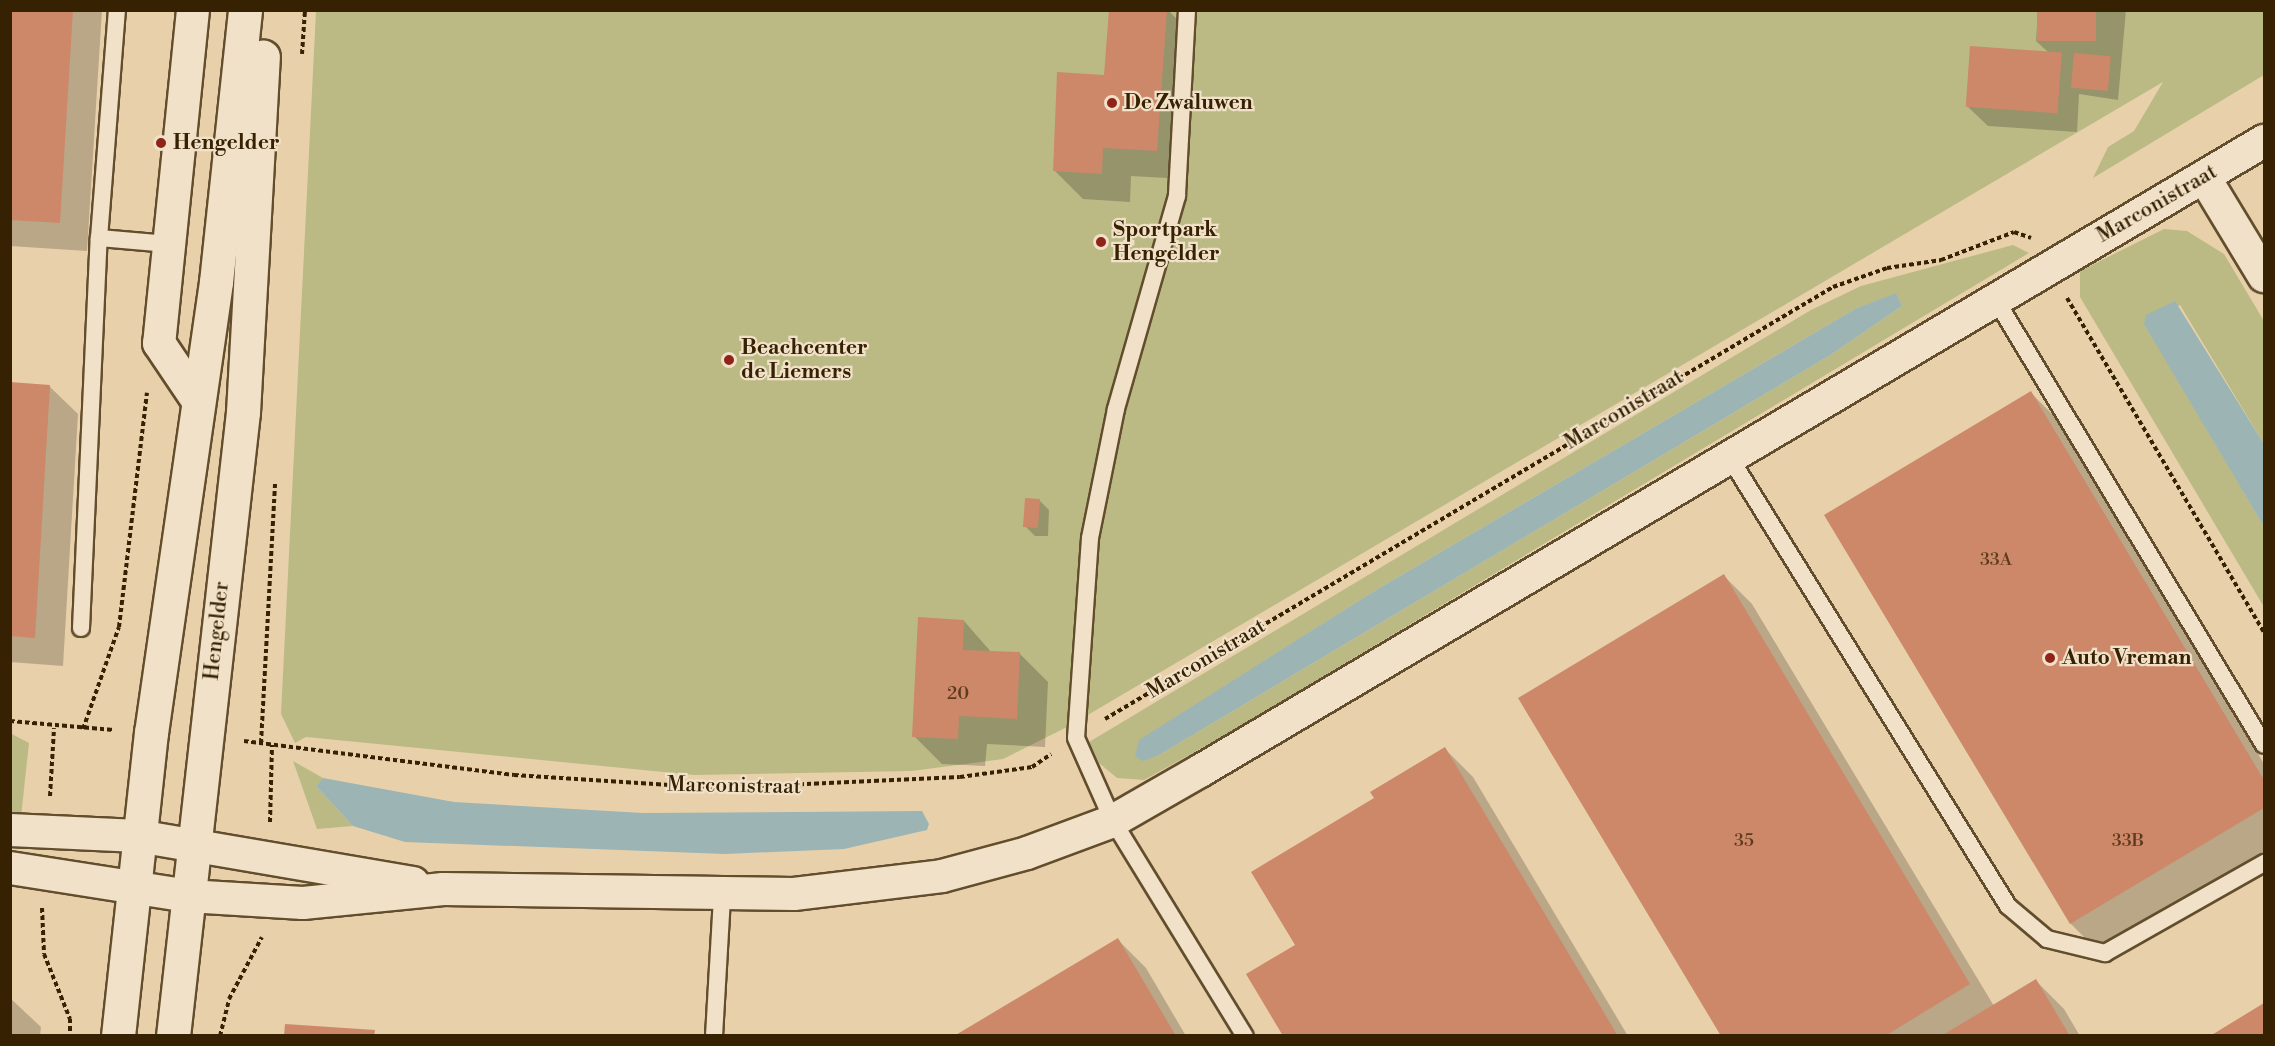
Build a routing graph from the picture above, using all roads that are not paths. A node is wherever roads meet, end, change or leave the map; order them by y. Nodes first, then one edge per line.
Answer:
1 (117, 10) edge
2 (193, 10) edge
3 (245, 10) edge
4 (266, 10) edge
5 (1187, 10) edge
6 (2265, 141) edge
7 (2204, 177) junction
8 (99, 237) junction
9 (169, 244) junction
10 (2265, 276) edge
11 (1996, 300) junction
12 (198, 401) junction
13 (1730, 458) junction
14 (81, 628) dead end
15 (2265, 745) edge
16 (1113, 820) junction
17 (10, 830) edge
18 (138, 836) junction
19 (194, 844) junction
20 (2265, 863) edge
21 (10, 868) edge
22 (131, 886) junction
23 (443, 889) junction
24 (188, 896) junction
25 (722, 896) junction
26 (118, 1035) edge
27 (173, 1035) edge
28 (714, 1035) edge
29 (1245, 1035) edge

1 - 8 lane
2 - 9 street
3 - 12 main road
4 - 19 main road, Hengelder
5 - 16 lane
6 - 7 street, Marconistraat
7 - 10 street
7 - 11 street, Marconistraat
8 - 9 lane
8 - 14 lane
9 - 12 street
11 - 13 street, Marconistraat
11 - 15 lane
12 - 18 main road
13 - 16 street, Marconistraat
13 - 20 lane
16 - 25 street, Marconistraat
16 - 29 lane
17 - 18 street, Marconistraat
18 - 19 street, Marconistraat
18 - 22 main road
19 - 23 street, Marconistraat
19 - 24 main road, Hengelder
21 - 22 street, Marconistraat
22 - 24 street, Marconistraat
22 - 26 main road
23 - 24 street, Marconistraat
23 - 25 street, Marconistraat
24 - 27 main road, Hengelder
25 - 28 lane

